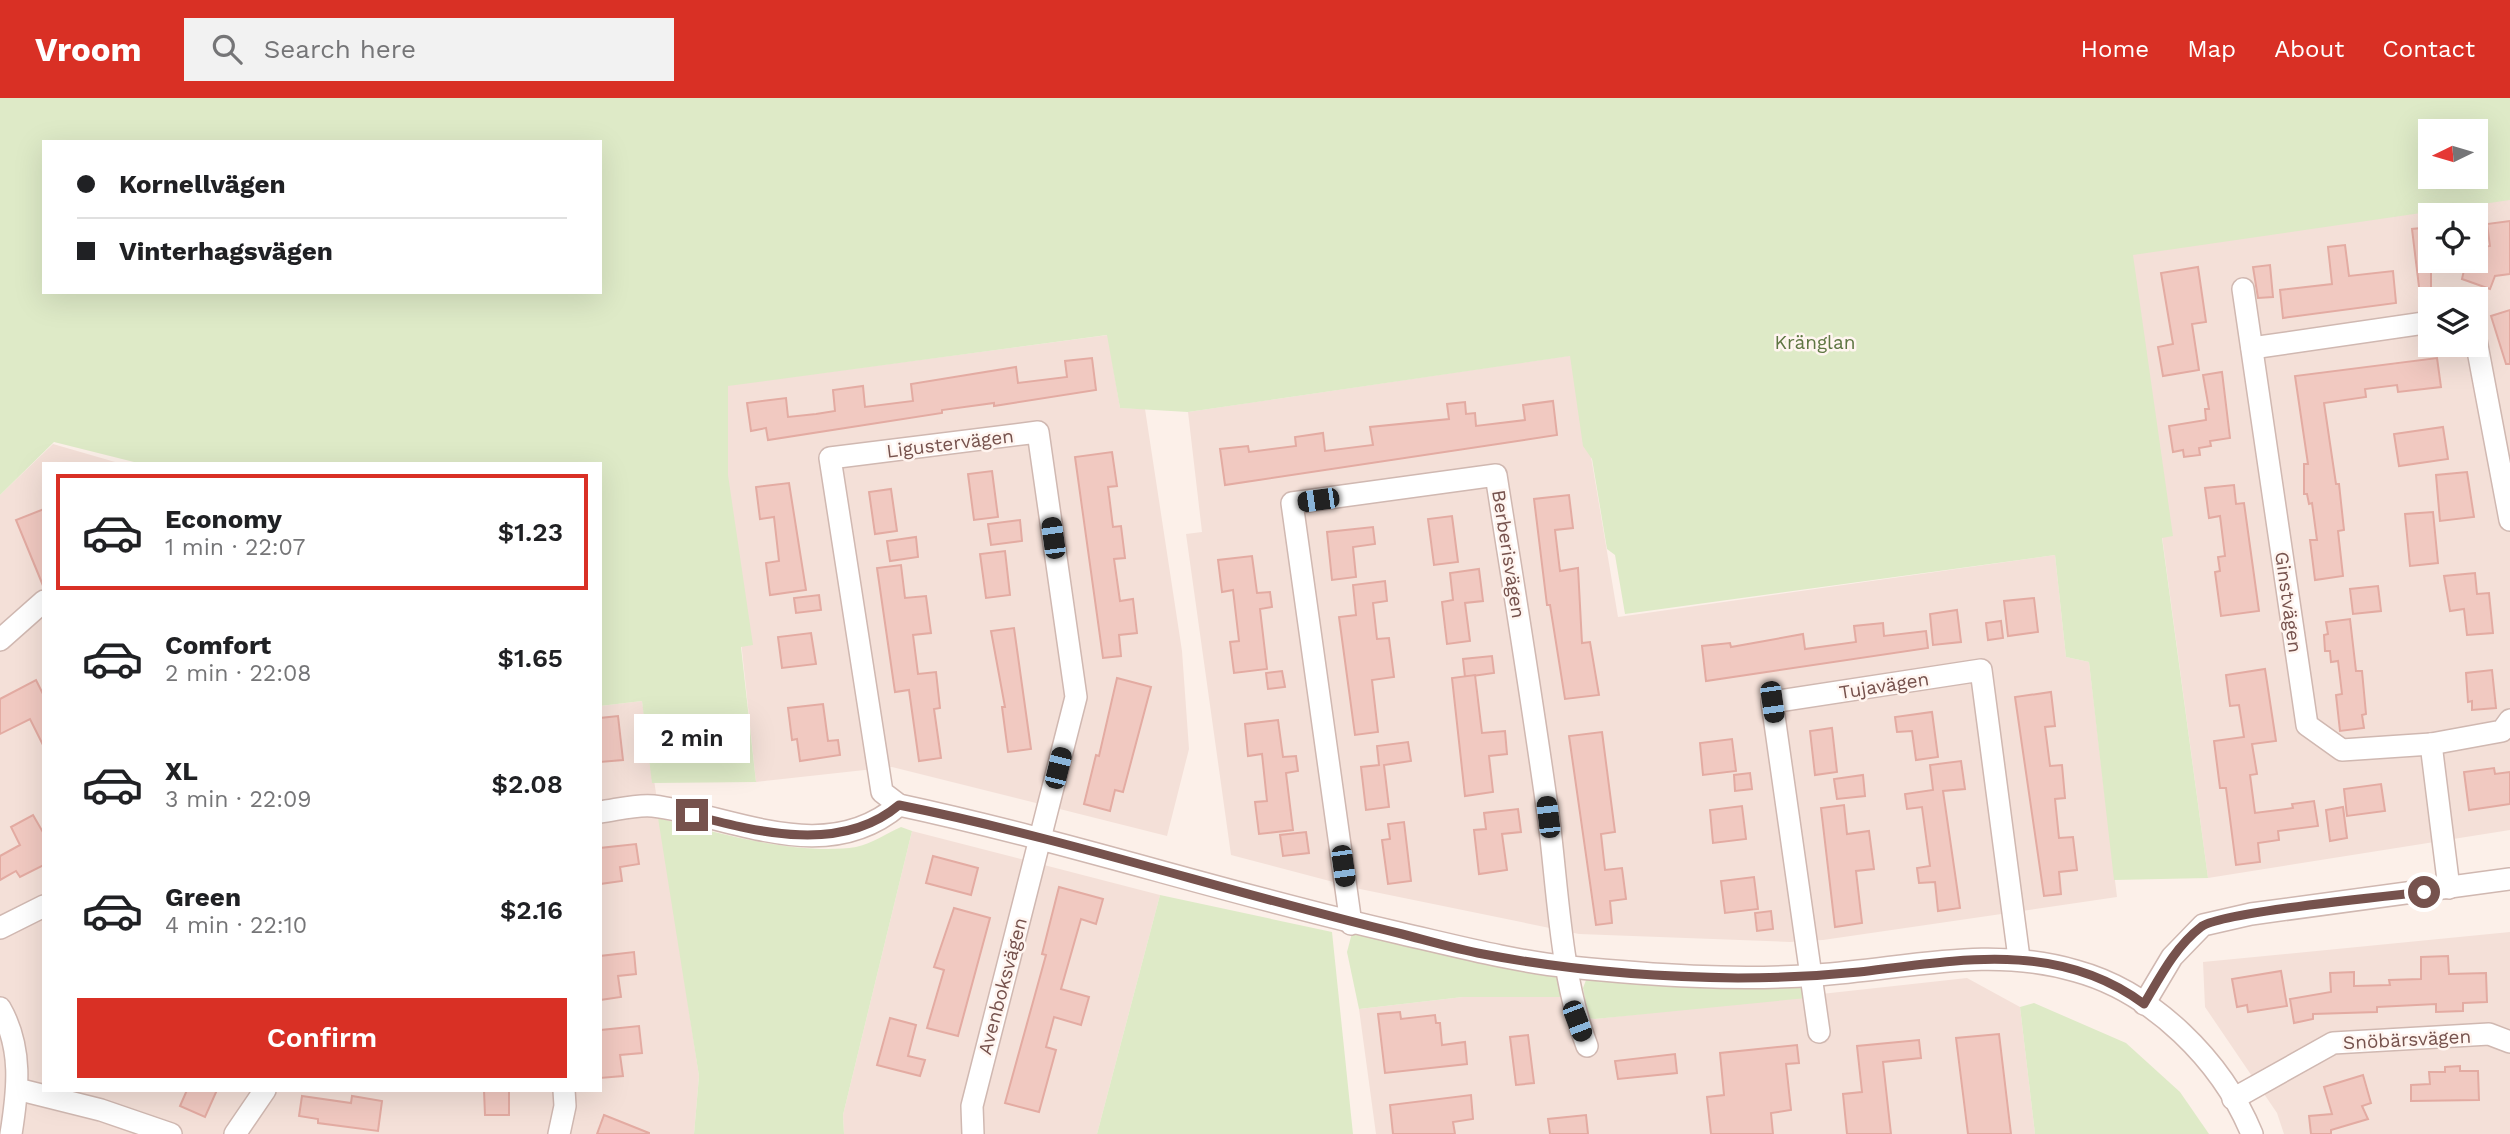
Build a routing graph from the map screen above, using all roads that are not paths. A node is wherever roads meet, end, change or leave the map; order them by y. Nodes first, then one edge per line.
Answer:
1 (2243, 289) dead end
2 (2418, 324) edge
3 (2252, 348) junction
4 (2479, 357) edge
5 (2510, 520) edge
6 (42, 603) edge
7 (0, 640) edge
8 (2510, 720) edge
9 (2431, 744) junction
10 (899, 805) junction
11 (602, 812) edge
12 (1040, 840) junction
13 (2510, 879) edge
14 (2449, 888) junction
15 (42, 907) edge
16 (1352, 923) junction
17 (0, 928) edge
18 (2019, 958) junction
19 (1568, 967) junction
20 (1813, 976) junction
21 (2144, 1004) junction
22 (0, 1008) edge
23 (1819, 1032) dead end
24 (2510, 1042) edge
25 (1587, 1046) dead end
26 (17, 1089) junction
27 (264, 1092) edge
28 (564, 1092) edge
29 (2233, 1099) junction
30 (11, 1134) edge
31 (171, 1134) edge
32 (235, 1134) edge
33 (559, 1134) edge
34 (973, 1134) edge
35 (2252, 1134) edge

1 - 3 street, Ginstvägen
2 - 3 street
3 - 9 street, Ginstvägen
4 - 5 street
6 - 7 street
8 - 9 street, Ginstvägen
9 - 14 street
10 - 11 street
10 - 12 street
10 - 12 street, Ligustervägen
12 - 16 street
12 - 34 street, Avenboksvägen
13 - 14 street
14 - 21 street
15 - 17 street
16 - 19 street
16 - 19 street, Berberisvägen
18 - 20 street
18 - 20 street, Tujavägen
18 - 21 street
19 - 20 street
19 - 25 street
20 - 23 street
21 - 29 street
22 - 26 street
24 - 29 street, Snöbärsvägen
26 - 30 street
26 - 31 street
27 - 32 street
28 - 33 street
29 - 35 street

